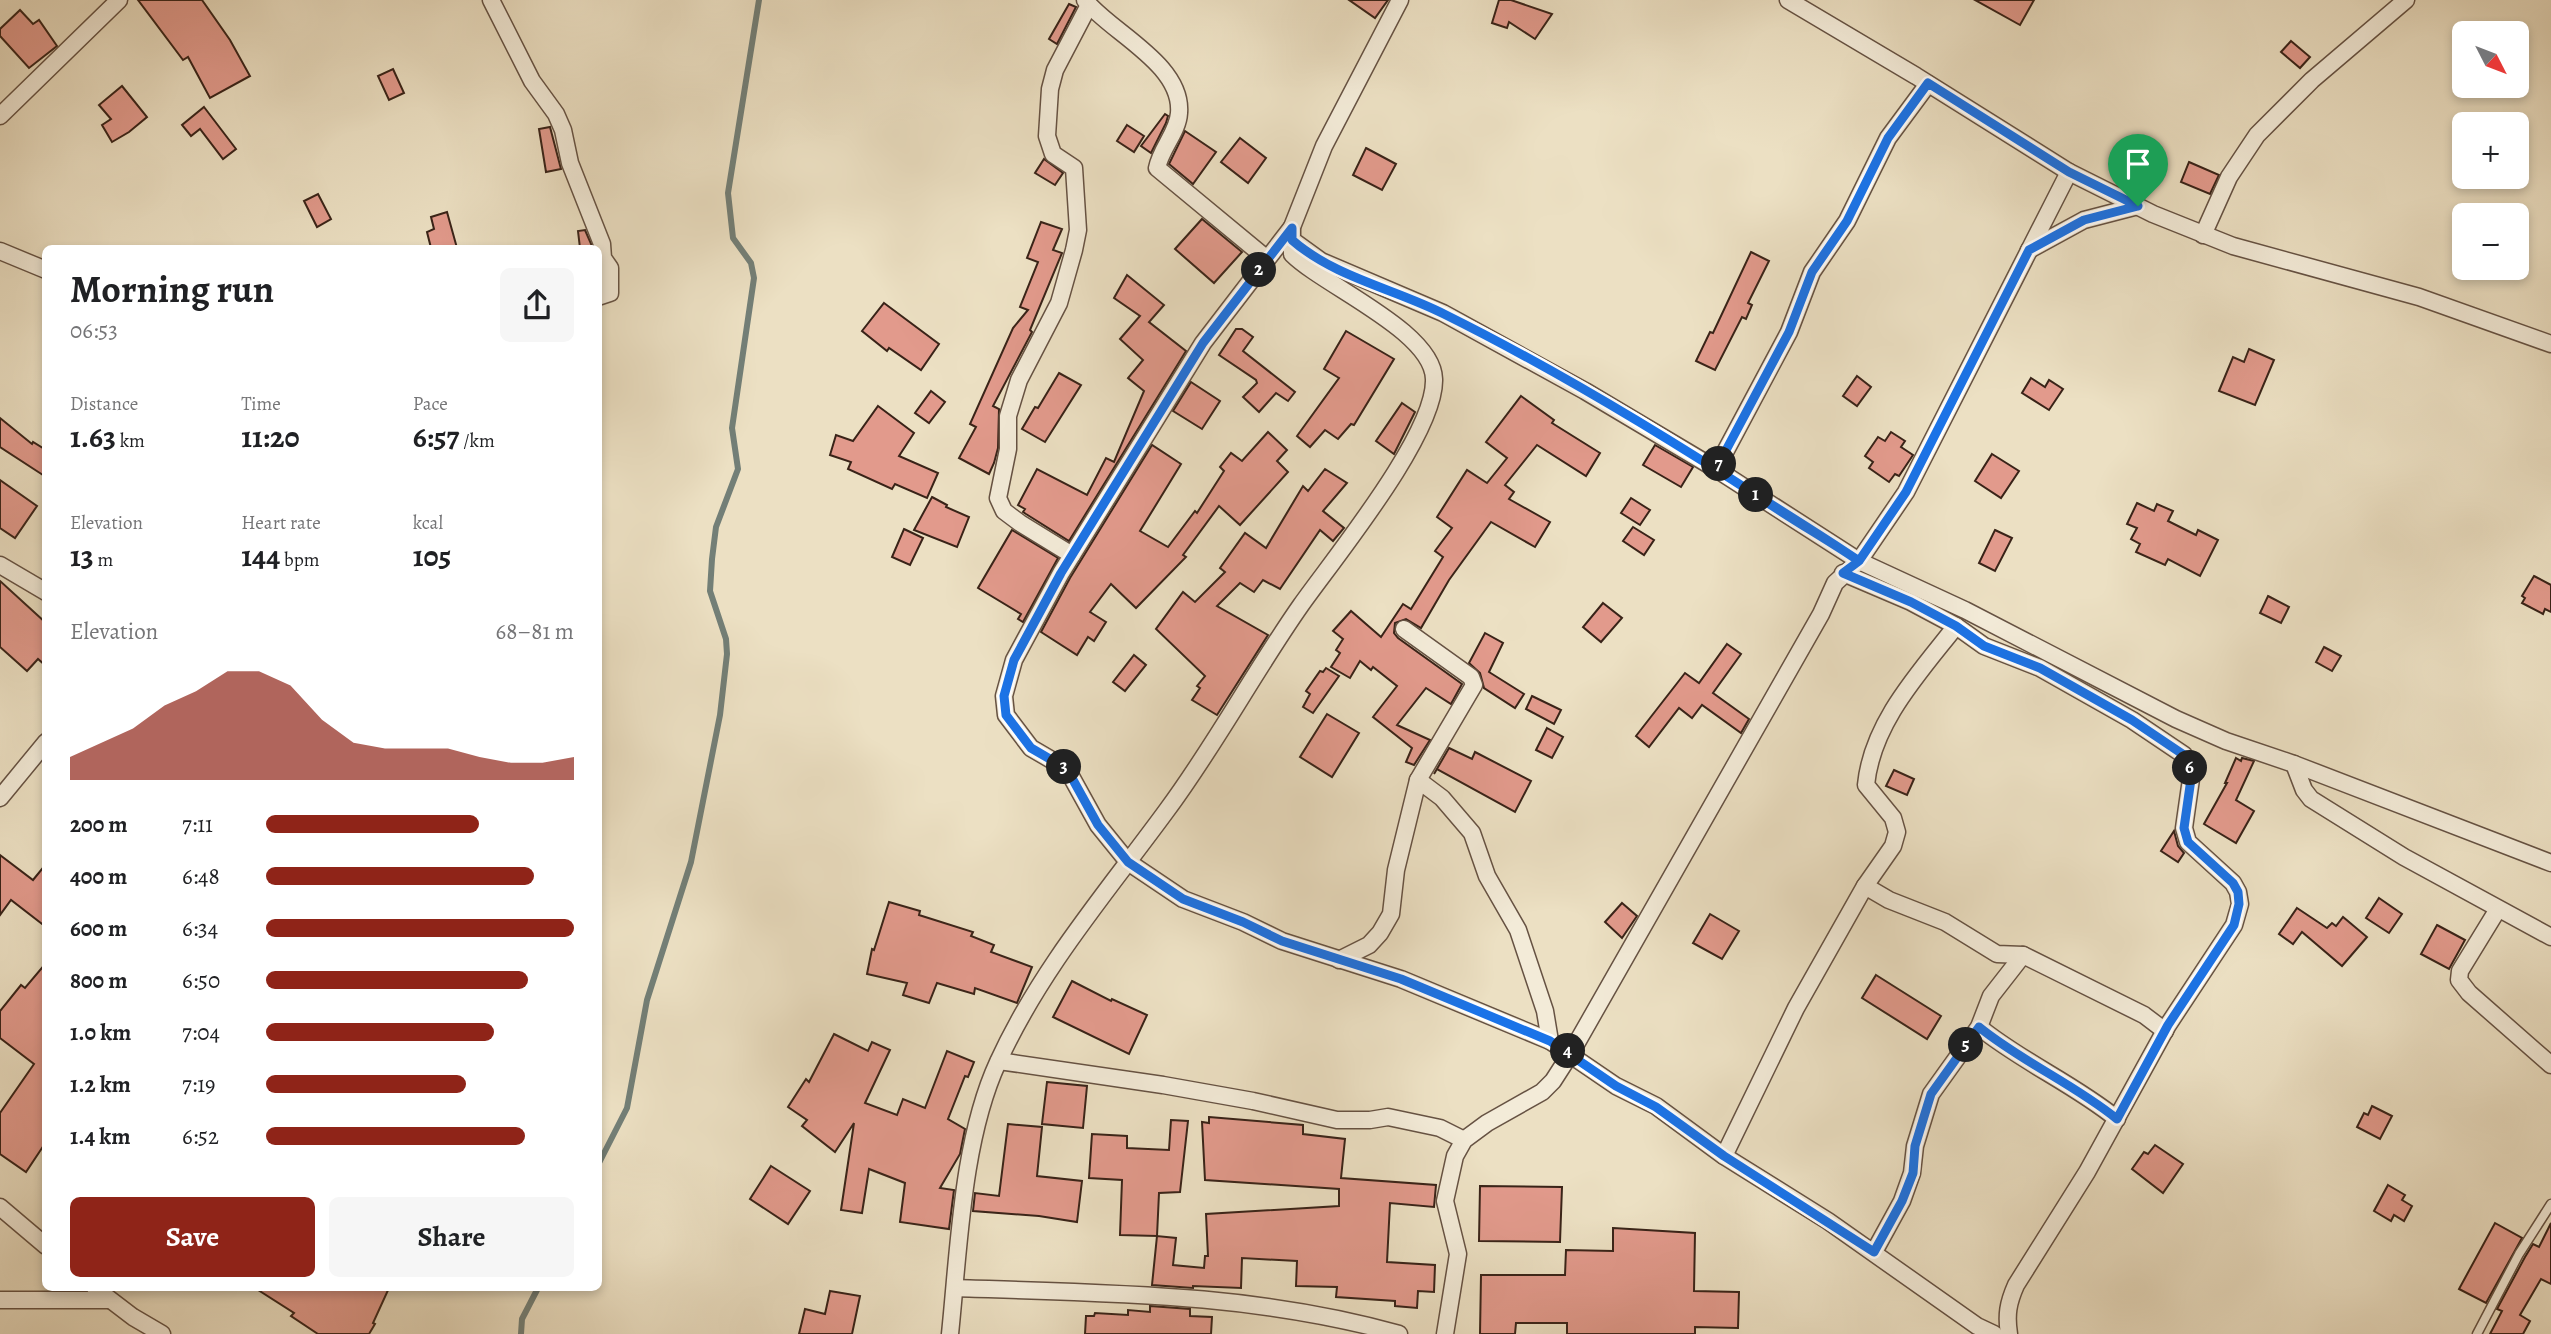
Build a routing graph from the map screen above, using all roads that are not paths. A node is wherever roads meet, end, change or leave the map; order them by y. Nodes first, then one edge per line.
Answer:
1 (119, 0) edge
2 (491, 0) edge
3 (1400, 0) edge
4 (1787, 0) edge
5 (2406, 0) edge
6 (1087, 2) edge
7 (1928, 83) junction
8 (0, 116) edge
9 (2069, 172) junction
10 (2138, 206) junction
11 (1292, 234) junction
12 (2203, 235) junction
13 (601, 245) edge
14 (2029, 250) junction
15 (0, 251) edge
16 (602, 251) edge
17 (1268, 259) junction
18 (42, 268) edge
19 (602, 296) edge
20 (2551, 344) edge
21 (1716, 469) junction
22 (1072, 555) junction
23 (1859, 561) junction
24 (0, 565) edge
25 (1843, 573) junction
26 (42, 590) edge
27 (1956, 626) junction
28 (1404, 629) dead end
29 (42, 747) edge
30 (2294, 764) junction
31 (1418, 780) junction
32 (0, 798) edge
33 (1128, 862) junction
34 (2551, 863) edge
35 (1865, 886) junction
36 (2498, 909) junction
37 (2551, 936) edge
38 (2023, 955) junction
39 (1339, 960) junction
40 (1979, 1027) junction
41 (2165, 1031) junction
42 (1550, 1041) junction
43 (1571, 1053) junction
44 (999, 1061) junction
45 (2551, 1065) edge
46 (2117, 1119) junction
47 (1464, 1140) junction
48 (1724, 1156) junction
49 (2551, 1204) edge
50 (0, 1207) edge
51 (42, 1243) edge
52 (1874, 1252) junction
53 (955, 1288) junction
54 (98, 1291) edge
55 (0, 1300) edge
56 (109, 1300) junction
57 (162, 1334) edge
58 (950, 1334) edge
59 (1399, 1334) edge
60 (1445, 1334) edge
61 (1994, 1334) edge
62 (2009, 1334) edge
63 (2477, 1334) edge

1 - 8 street
2 - 13 street
3 - 11 street
4 - 7 street
5 - 12 street
6 - 17 street
6 - 22 street
7 - 9 street
7 - 21 street
9 - 10 street
9 - 14 street
10 - 12 street
10 - 14 street
11 - 17 street
11 - 21 street
11 - 33 street
12 - 20 street
14 - 23 street
15 - 18 street
16 - 19 street
17 - 22 street
21 - 23 street
22 - 33 street
23 - 25 street
23 - 30 street
24 - 26 street
25 - 27 street
25 - 43 street
27 - 35 street
27 - 41 street
28 - 31 street
29 - 32 street
30 - 34 street
30 - 36 street
31 - 39 street
31 - 42 street
33 - 39 street
33 - 44 street
35 - 38 street
35 - 48 street
36 - 37 street
36 - 45 street
38 - 40 street
38 - 41 street
39 - 42 street
40 - 46 street
40 - 52 street
41 - 46 street
42 - 43 street
43 - 47 street
43 - 48 street
44 - 47 street
44 - 53 street
46 - 62 street
47 - 60 street
48 - 52 street
49 - 63 lane
50 - 51 street
52 - 61 street
53 - 58 street
53 - 59 street
54 - 56 street
55 - 56 street
56 - 57 street

